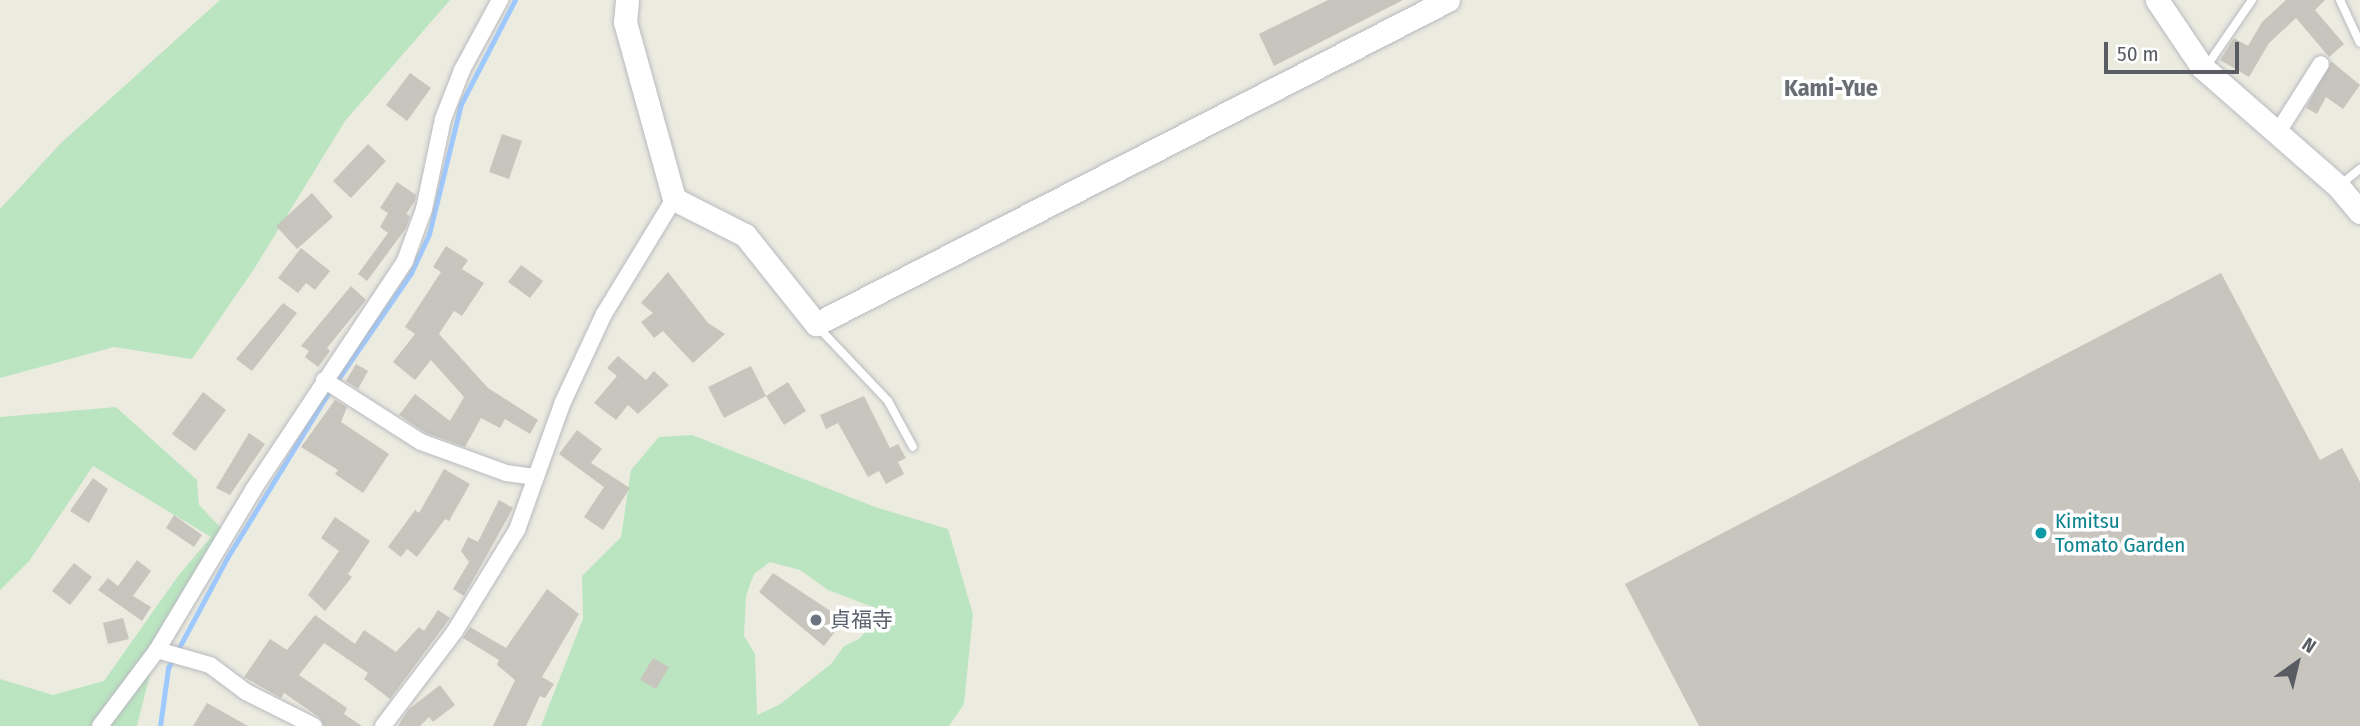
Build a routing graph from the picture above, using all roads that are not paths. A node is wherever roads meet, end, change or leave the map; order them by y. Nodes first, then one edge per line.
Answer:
1 (500, 0) edge
2 (627, 0) edge
3 (1448, 0) edge
4 (2157, 0) edge
5 (2252, 0) edge
6 (2340, 0) edge
7 (2360, 43) edge
8 (2321, 64) dead end
9 (2204, 69) junction
10 (2278, 132) junction
11 (2360, 169) edge
12 (2338, 186) junction
13 (674, 199) junction
14 (2360, 212) edge
15 (816, 324) junction
16 (331, 385) junction
17 (913, 447) dead end
18 (536, 477) junction
19 (170, 654) junction
20 (100, 726) edge
21 (314, 726) edge
22 (383, 726) edge

1 - 16 street
2 - 13 street
3 - 15 street
4 - 9 street
5 - 9 lane
6 - 7 lane
8 - 10 street
9 - 10 street
10 - 12 street
11 - 12 lane
12 - 14 street
13 - 15 street
13 - 18 street
15 - 17 lane
16 - 18 street
16 - 19 street
18 - 22 street
19 - 20 street
19 - 21 street

